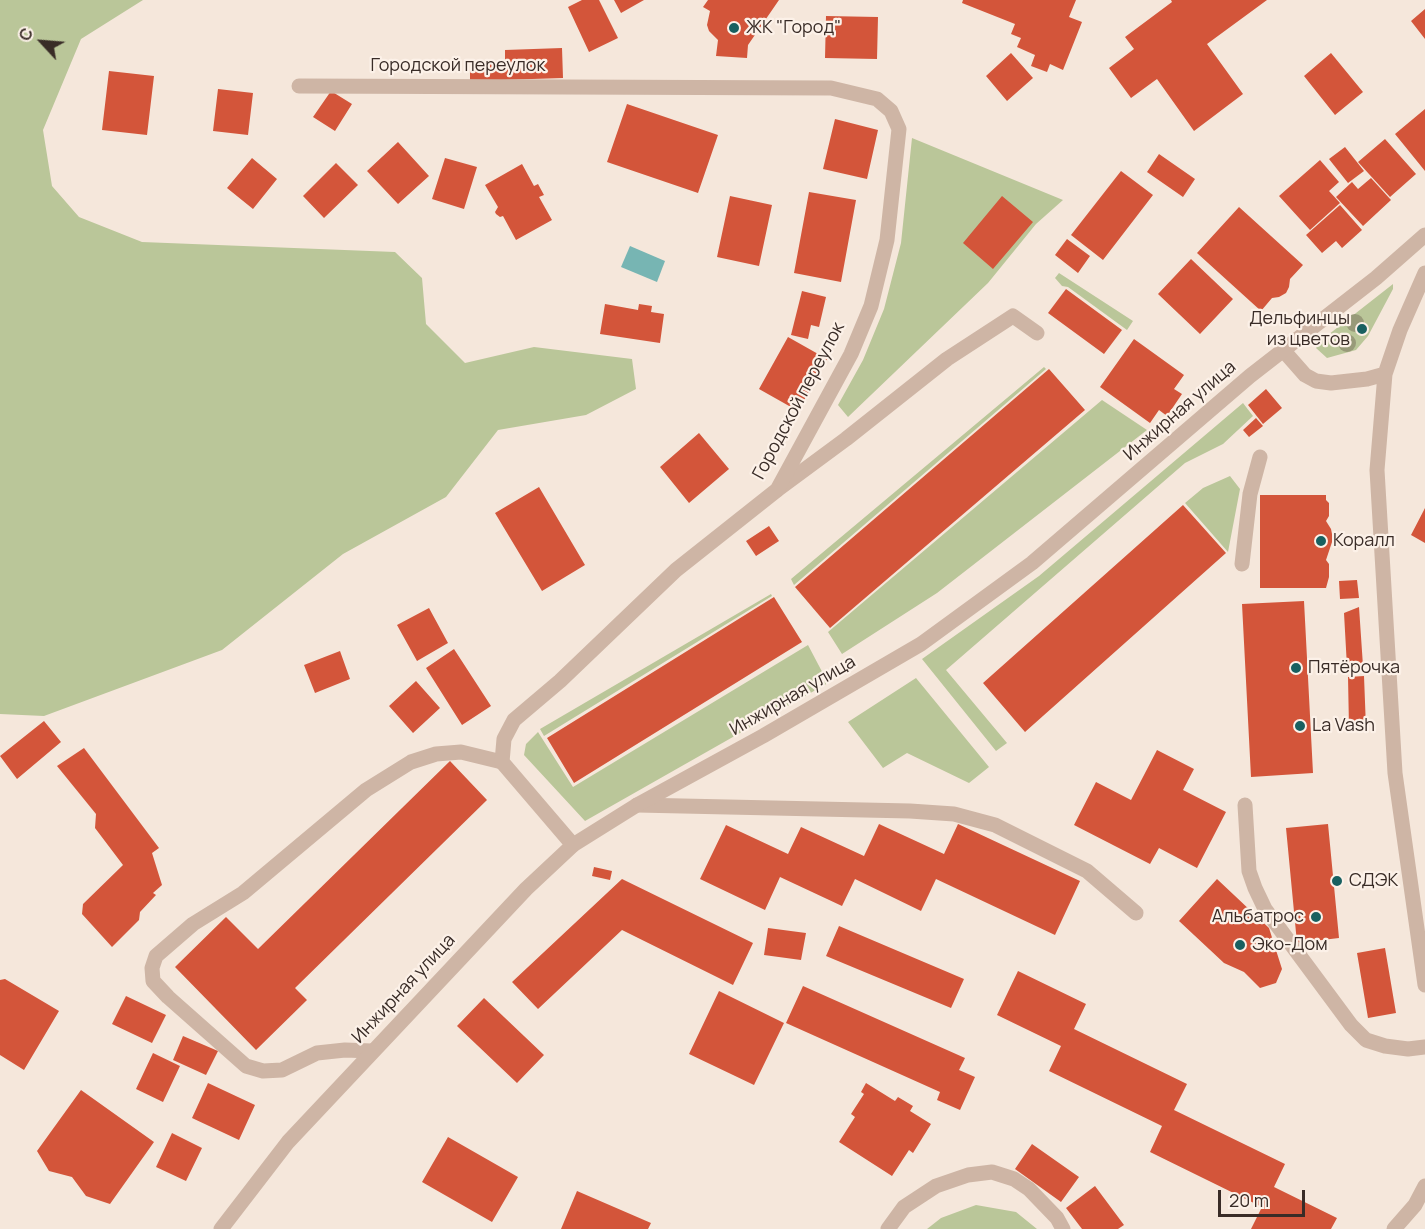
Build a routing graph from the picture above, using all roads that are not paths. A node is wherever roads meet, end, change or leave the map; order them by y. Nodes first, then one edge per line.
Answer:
1 (299, 86) dead end
2 (1425, 235) edge
3 (1425, 273) edge
4 (1037, 333) dead end
5 (1283, 350) junction
6 (1385, 374) junction
7 (1260, 457) dead end
8 (777, 490) junction
9 (1242, 564) dead end
10 (502, 762) junction
11 (637, 805) junction
12 (1245, 805) dead end
13 (573, 844) junction
14 (1136, 913) dead end
15 (1425, 985) edge
16 (1425, 1047) edge
17 (372, 1052) junction
18 (1425, 1186) edge
19 (221, 1229) edge
20 (888, 1229) edge
21 (1063, 1229) edge
22 (1394, 1229) edge

1 - 8 street, Городской переулок
2 - 5 street, Инжирная улица
3 - 6 street
4 - 8 street
5 - 6 street
5 - 11 street, Инжирная улица
6 - 15 street
7 - 9 street
8 - 10 street, Городской переулок
10 - 13 street
10 - 17 street
11 - 13 street, Инжирная улица
11 - 14 street
12 - 16 street
13 - 17 street, Инжирная улица
17 - 19 street, Инжирная улица
18 - 22 street
20 - 21 street

